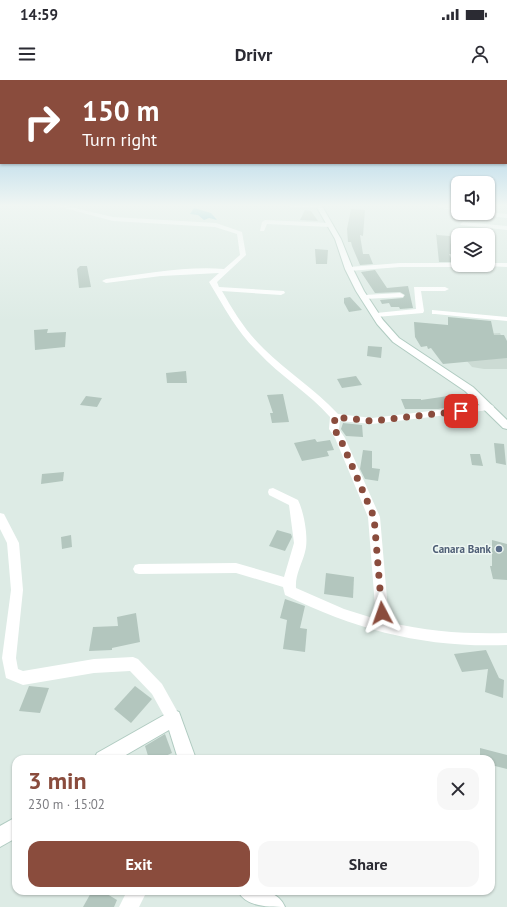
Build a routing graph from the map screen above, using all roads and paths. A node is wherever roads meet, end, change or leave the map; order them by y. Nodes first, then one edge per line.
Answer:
1 (241, 245) edge
2 (340, 245) edge
3 (495, 264) edge
4 (451, 265) edge
5 (507, 265) edge
6 (349, 269) junction
7 (225, 271) junction
8 (106, 281) dead end
9 (445, 288) dead end
10 (218, 289) junction
11 (281, 293) dead end
12 (400, 295) dead end
13 (364, 297) junction
14 (434, 312) dead end
15 (376, 316) junction
16 (507, 319) edge
17 (489, 407) junction
18 (335, 417) junction
19 (507, 426) edge
20 (273, 492) dead end
21 (0, 517) edge
22 (139, 569) dead end
23 (288, 583) junction
24 (383, 626) junction
25 (507, 639) edge
26 (173, 718) junction
27 (110, 755) edge
28 (186, 755) edge
29 (12, 829) edge
30 (0, 838) edge
31 (136, 895) edge
32 (255, 895) edge
33 (128, 907) edge
34 (275, 907) edge

1 - 7 street
2 - 6 main road
3 - 5 street
4 - 6 street
6 - 13 main road
7 - 8 street
7 - 10 street
9 - 15 street
10 - 11 street
10 - 18 street
12 - 13 street
13 - 15 main road
14 - 16 street
15 - 17 main road
17 - 18 street
17 - 19 main road
18 - 24 street
20 - 23 street
21 - 26 street
22 - 23 street
23 - 24 street
24 - 25 street
26 - 27 main road
26 - 28 main road
29 - 30 main road
31 - 33 street
32 - 34 main road

